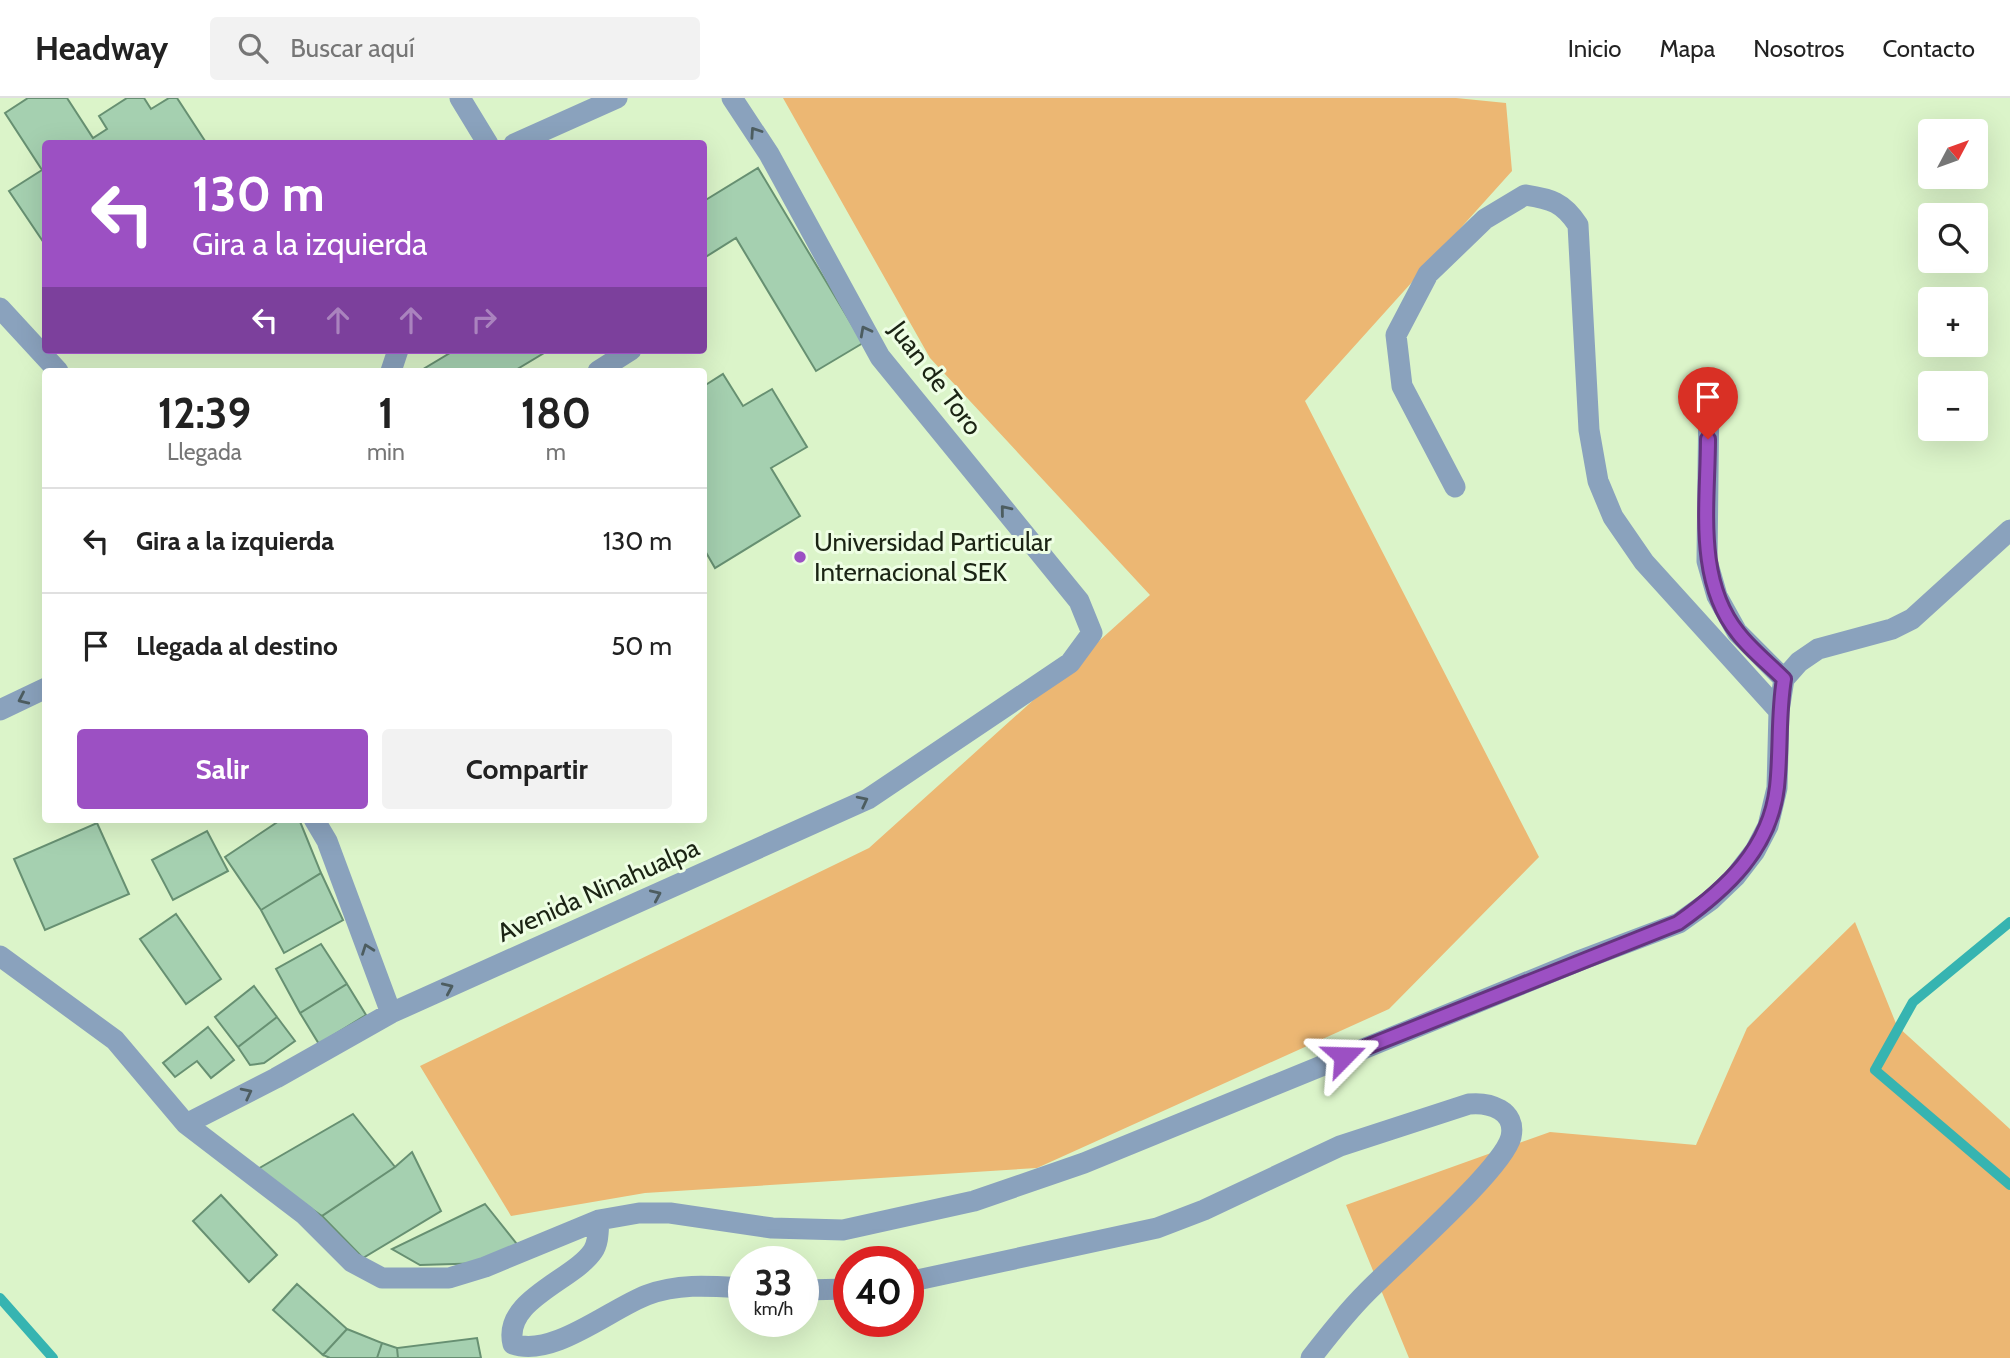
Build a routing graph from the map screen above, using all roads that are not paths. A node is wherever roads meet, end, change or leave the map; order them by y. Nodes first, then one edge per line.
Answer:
1 (460, 98) edge
2 (617, 98) edge
3 (732, 98) edge
4 (486, 140) edge
5 (523, 140) edge
6 (0, 308) edge
7 (42, 354) edge
8 (42, 354) edge
9 (625, 354) edge
10 (55, 368) edge
11 (603, 368) edge
12 (1709, 391) dead end
13 (1455, 487) dead end
14 (2010, 530) edge
15 (1079, 601) joint
16 (1784, 679) junction
17 (42, 690) edge
18 (0, 710) edge
19 (1779, 711) junction
20 (316, 823) edge
21 (0, 956) edge
22 (391, 1013) junction
23 (186, 1124) junction
24 (599, 1220) junction
25 (924, 1279) edge
26 (728, 1287) edge
27 (1311, 1358) edge

1 - 4 street
2 - 5 street
15 -> 3 street, Juan de Toro
6 - 7 street
8 - 10 street
9 - 11 street
12 - 16 street
13 - 19 street
14 - 16 street
22 -> 15 street, Avenida Ninahualpa
16 - 19 street
17 -> 18 street
19 - 24 street
22 -> 20 street
21 - 23 street
23 -> 22 street, Avenida Ninahualpa
23 - 24 street
24 - 26 street
25 - 27 street

